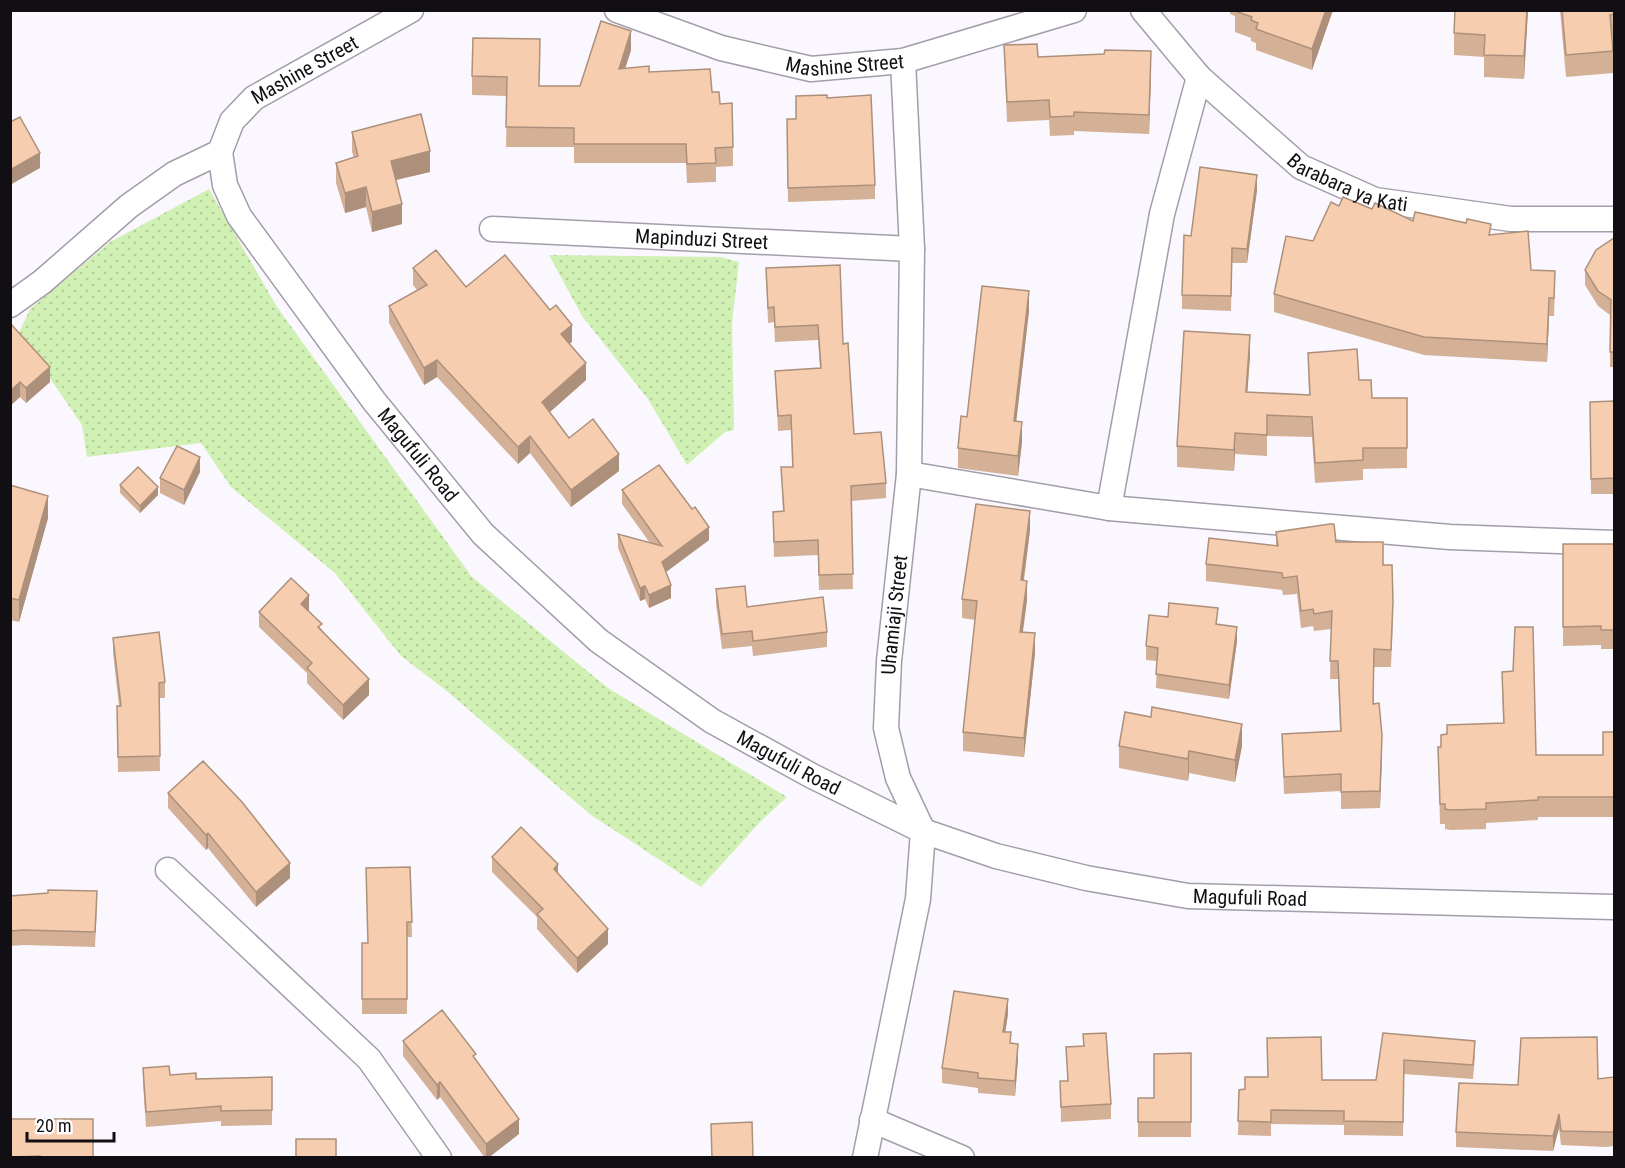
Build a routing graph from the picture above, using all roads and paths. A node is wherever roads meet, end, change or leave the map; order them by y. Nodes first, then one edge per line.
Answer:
1 (411, 10) edge
2 (617, 10) edge
3 (1074, 10) edge
4 (1143, 10) edge
5 (642, 15) edge
6 (903, 61) junction
7 (1199, 76) junction
8 (220, 153) junction
9 (1614, 219) edge
10 (492, 229) dead end
11 (912, 249) junction
12 (10, 305) edge
13 (909, 474) junction
14 (1109, 508) junction
15 (1614, 543) edge
16 (923, 831) junction
17 (168, 870) dead end
18 (1614, 907) edge
19 (872, 1120) junction
20 (439, 1158) edge
21 (865, 1158) edge
22 (962, 1158) edge

1 - 8 street, Mashine Street
2 - 5 street, Mashine Street
3 - 6 street, Mashine Street
4 - 7 street, Barabara ya Kati
5 - 6 street, Mashine Street
6 - 11 street, Uhamiaji Street
7 - 9 street, Barabara ya Kati
7 - 14 street
8 - 12 street
8 - 16 street, Magufuli Road
10 - 11 street, Mapinduzi Street
11 - 13 street, Uhamiaji Street
13 - 14 street
13 - 16 street, Uhamiaji Street
14 - 15 street
16 - 18 street, Magufuli Road
16 - 19 street, Uhamiaji Street
17 - 20 street
19 - 21 street, Uhamiaji Street
19 - 22 street

